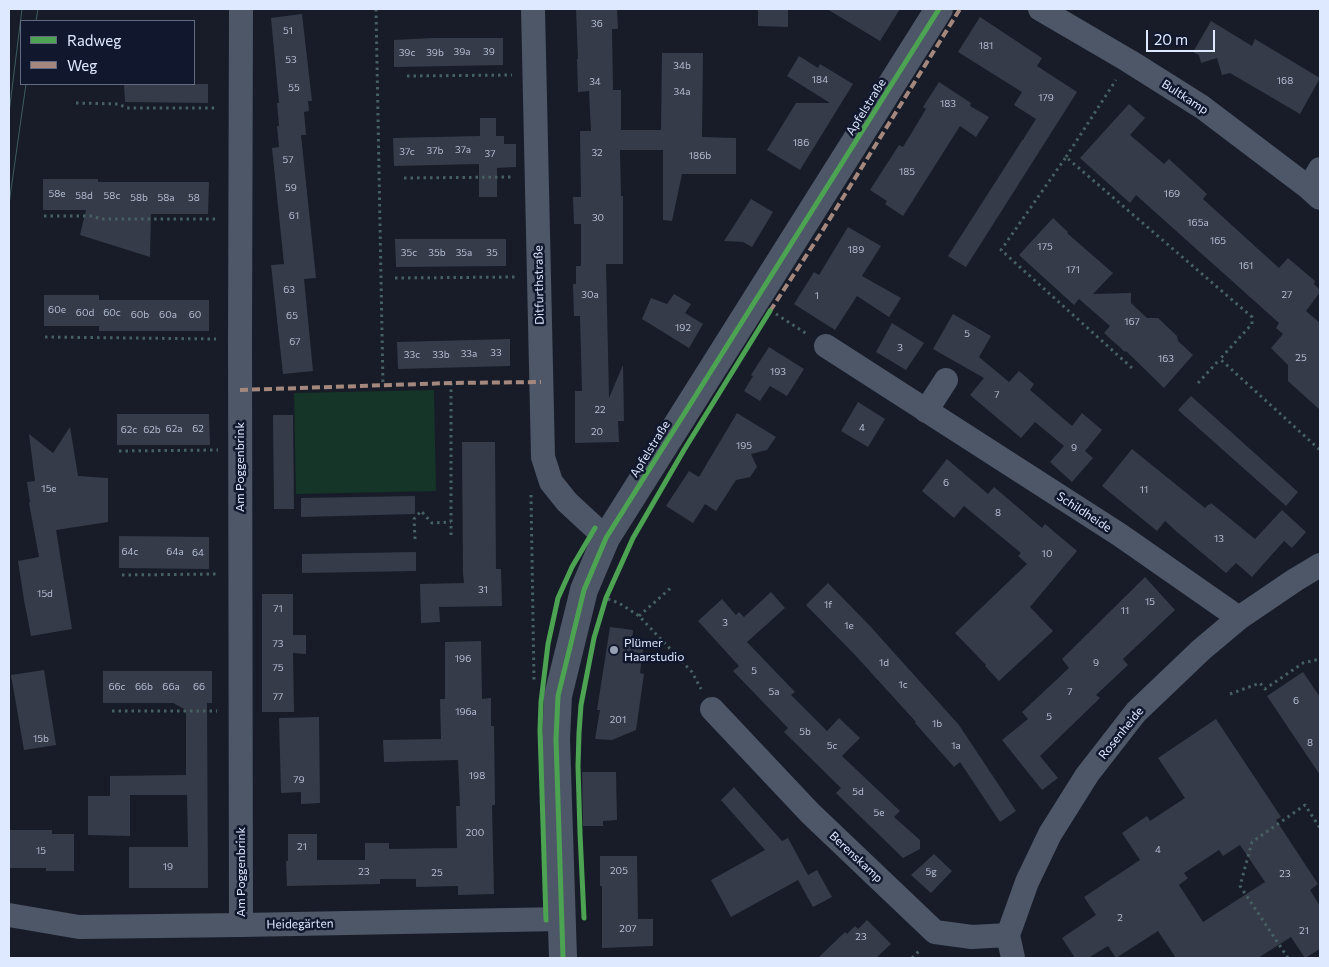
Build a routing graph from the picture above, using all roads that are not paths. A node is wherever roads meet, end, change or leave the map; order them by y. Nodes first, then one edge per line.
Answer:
1 (241, 9) edge
2 (533, 9) edge
3 (939, 9) edge
4 (1040, 9) edge
5 (1317, 185) edge
6 (826, 346) road end
7 (946, 380) dead end
8 (926, 411) junction
9 (606, 538) junction
10 (1320, 565) edge
11 (1238, 618) junction
12 (712, 709) road end
13 (9, 915) edge
14 (562, 919) junction
15 (241, 925) junction
16 (1008, 935) junction
17 (563, 958) edge
18 (1013, 958) edge

1 - 15 street, Am Poggenbrink
2 - 9 street, Ditfurthstraße
3 - 9 street, Apfelstraße
4 - 5 street, Bultkamp
6 - 8 street, Schildheide
7 - 8 street
8 - 11 street, Schildheide
9 - 14 street, Apfelstraße
10 - 11 street, Rosenheide
11 - 16 street, Rosenheide
12 - 16 street, Berenskamp
13 - 15 street, Heidegärten
14 - 15 street, Heidegärten
14 - 17 street, Apfelstraße
16 - 18 street

